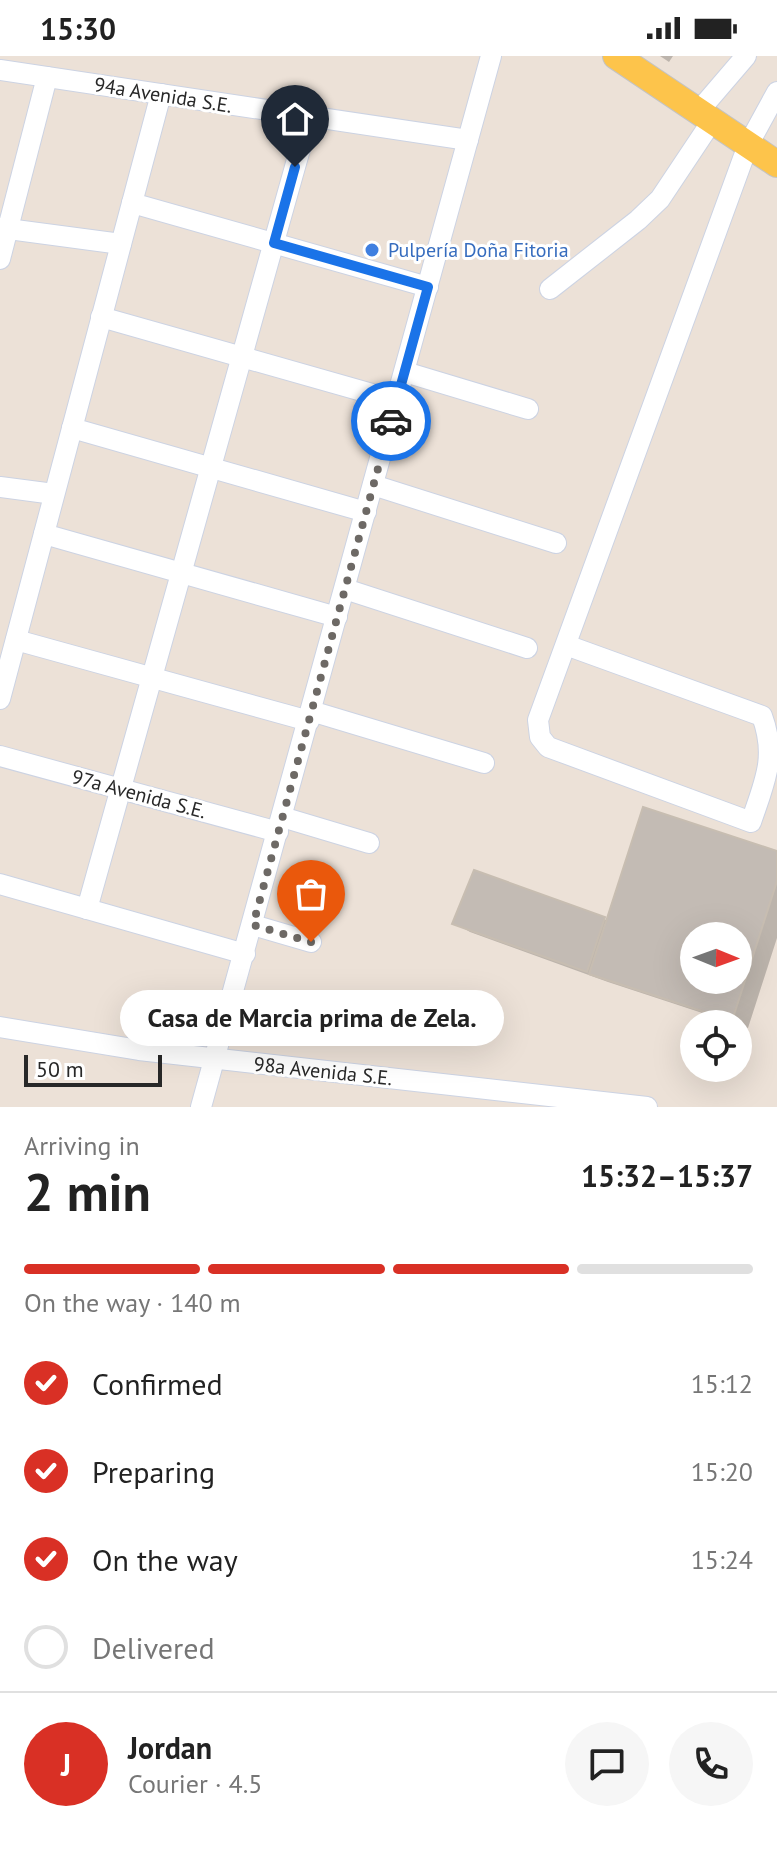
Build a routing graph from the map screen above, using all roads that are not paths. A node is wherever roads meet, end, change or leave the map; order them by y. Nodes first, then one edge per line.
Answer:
1 (491, 56) edge
2 (616, 56) edge
3 (746, 56) edge
4 (0, 70) edge
5 (47, 77) junction
6 (777, 92) edge
7 (161, 94) junction
8 (705, 116) junction
9 (309, 117) junction
10 (468, 140) junction
11 (748, 145) junction
12 (777, 164) edge
13 (132, 203) junction
14 (4, 228) edge
15 (274, 243) junction
16 (121, 244) junction
17 (0, 259) edge
18 (428, 287) junction
19 (550, 289) dead end
20 (101, 317) junction
21 (242, 356) junction
22 (405, 372) junction
23 (397, 401) junction
24 (528, 409) dead end
25 (72, 428) junction
26 (210, 468) junction
27 (373, 485) junction
28 (0, 487) edge
29 (54, 494) junction
30 (366, 512) junction
31 (44, 534) junction
32 (556, 543) dead end
33 (180, 572) junction
34 (345, 589) junction
35 (337, 617) junction
36 (16, 640) junction
37 (566, 645) junction
38 (527, 648) dead end
39 (152, 678) junction
40 (0, 699) edge
41 (310, 716) junction
42 (0, 756) edge
43 (484, 763) dead end
44 (121, 789) junction
45 (280, 824) junction
46 (369, 843) dead end
47 (0, 884) edge
48 (87, 909) junction
49 (253, 925) junction
50 (311, 942) dead end
51 (245, 954) junction
52 (0, 1027) edge
53 (216, 1059) junction
54 (201, 1107) edge
55 (647, 1107) edge

1 - 10 street
2 - 8 main road
3 - 8 street
4 - 5 street, 94a Avenida S.E.
5 - 7 street, 94a Avenida S.E.
5 - 14 street
6 - 11 street
7 - 9 street, 94a Avenida S.E.
7 - 13 street
8 - 11 main road
8 - 19 street
9 - 10 street, 94a Avenida S.E.
9 - 15 street
10 - 18 street
11 - 12 main road
11 - 37 street
13 - 15 street
13 - 16 street
14 - 16 street
14 - 17 street
15 - 18 street
15 - 21 street
16 - 20 street
18 - 22 street
20 - 21 street
20 - 25 street
21 - 23 street
21 - 26 street
22 - 23 street
22 - 24 street
23 - 27 street
25 - 26 street
25 - 29 street
26 - 30 street
26 - 33 street
27 - 30 street
27 - 32 street
28 - 29 street
29 - 31 street
30 - 34 street
31 - 33 street
31 - 36 street
33 - 35 street
33 - 39 street
34 - 35 street
34 - 38 street
35 - 41 street
36 - 39 street
36 - 40 street
37 - 37 street
39 - 41 street
39 - 44 street
41 - 43 street
41 - 45 street
42 - 44 street, 97a Avenida S.E.
44 - 45 street, 97a Avenida S.E.
44 - 48 street
45 - 46 street, 97a Avenida S.E.
45 - 49 street
47 - 48 street
48 - 51 street
49 - 50 street
49 - 51 street
51 - 53 street
52 - 53 street, 98a Avenida S.E.
53 - 54 street
53 - 55 street, 98a Avenida S.E.

